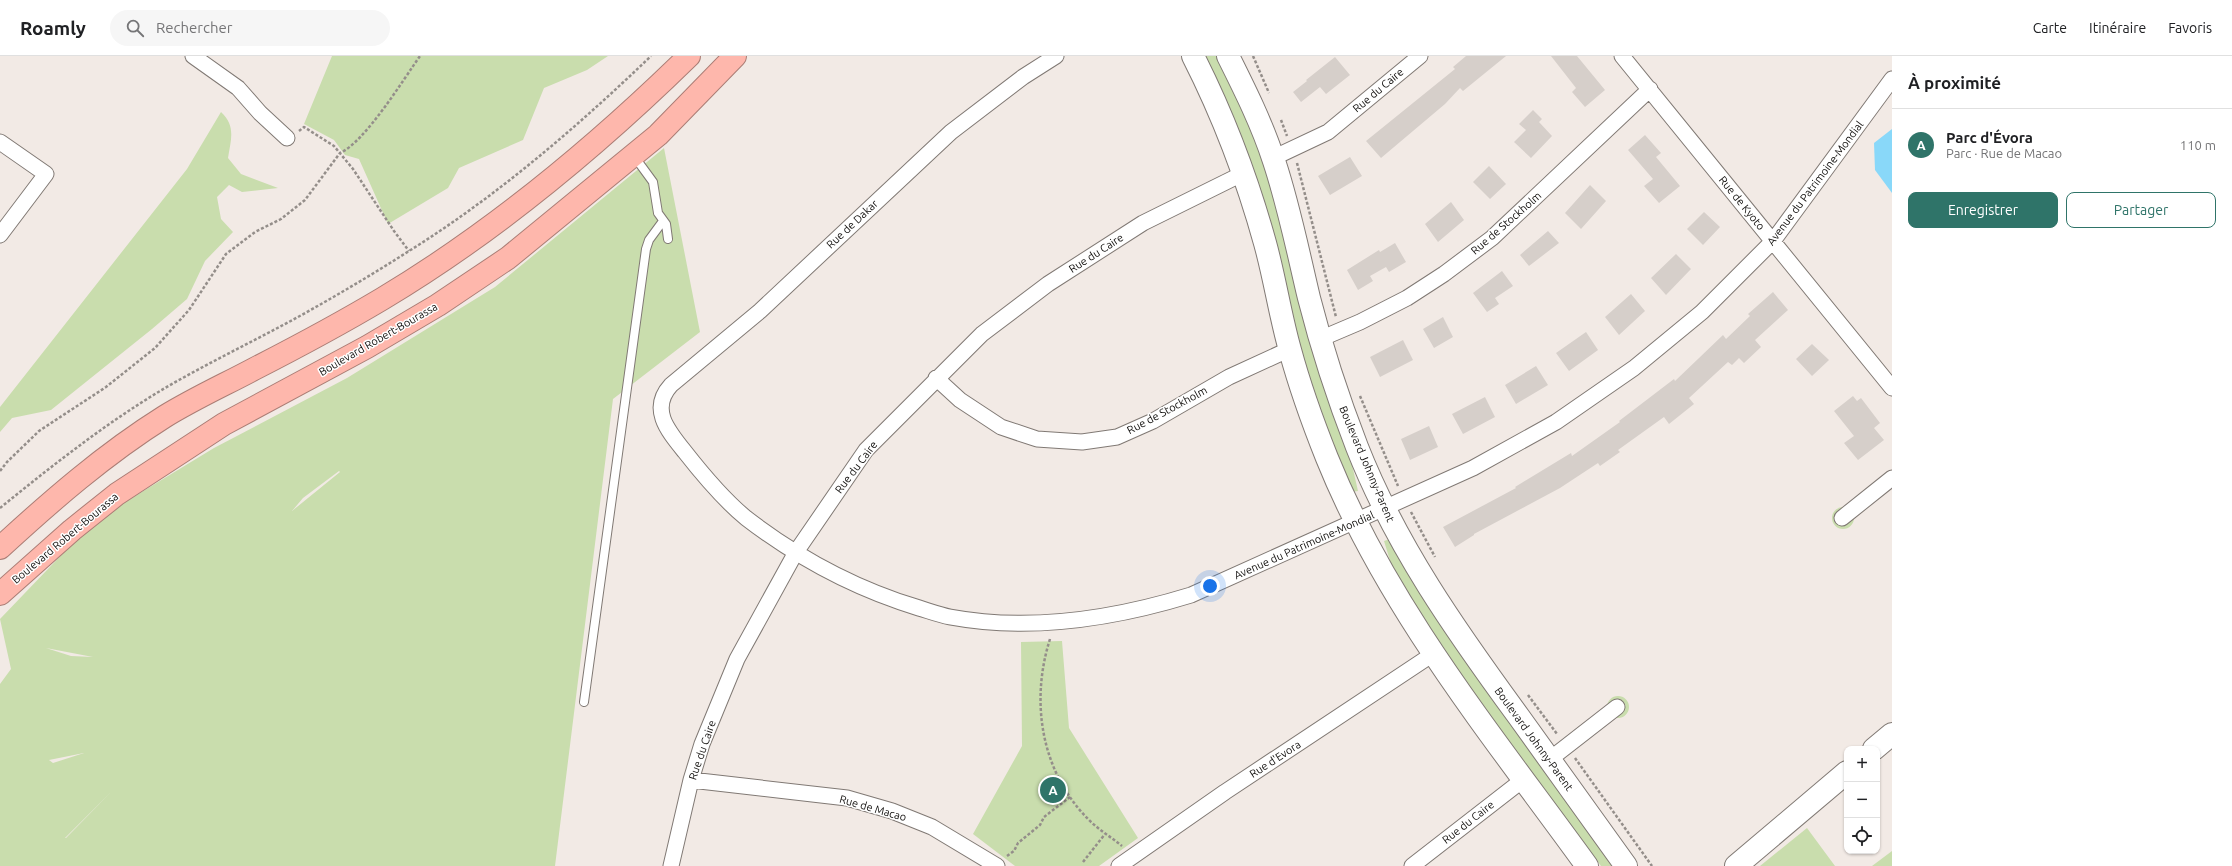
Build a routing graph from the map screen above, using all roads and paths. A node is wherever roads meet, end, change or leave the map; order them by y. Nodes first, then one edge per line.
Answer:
1 (193, 56) edge
2 (420, 56) edge
3 (651, 56) edge
4 (689, 56) edge
5 (735, 56) edge
6 (1056, 56) edge
7 (1193, 56) edge
8 (1228, 56) edge
9 (1420, 56) edge
10 (1622, 56) edge
11 (1892, 79) edge
12 (1650, 89) junction
13 (286, 138) joint
14 (0, 142) edge
15 (340, 153) junction
16 (634, 155) junction
17 (1273, 158) junction
18 (1244, 173) junction
19 (663, 221) junction
20 (0, 235) edge
21 (668, 239) dead end
22 (1773, 241) junction
23 (410, 251) junction
24 (1320, 339) junction
25 (1290, 349) junction
26 (936, 378) junction
27 (1892, 388) edge
28 (661, 405) joint
29 (0, 472) edge
30 (1892, 478) edge
31 (0, 508) edge
32 (1383, 509) junction
33 (1842, 518) dead end
34 (1357, 521) junction
35 (0, 548) edge
36 (796, 552) junction
37 (0, 594) edge
38 (1050, 639) dead end
39 (1433, 654) junction
40 (584, 702) dead end
41 (1617, 707) dead end
42 (1892, 734) edge
43 (1878, 746) edge
44 (1549, 760) junction
45 (1844, 775) edge
46 (1524, 779) junction
47 (691, 780) junction
48 (1070, 797) junction
49 (1105, 834) junction
50 (1134, 855) junction
51 (1083, 862) dead end
52 (671, 866) edge
53 (996, 866) edge
54 (1119, 866) edge
55 (1412, 866) edge
56 (1587, 866) edge
57 (1626, 866) edge
58 (1736, 866) edge

1 - 13 street
2 - 15 path
3 - 23 path
4 - 35 highway
5 - 16 highway, Boulevard Robert-Bourassa
6 - 28 street, Rue de Dakar
7 - 18 street
8 - 17 street, Boulevard Johnny-Parent
9 - 17 street, Rue du Caire
10 - 12 street, Rue de Kyoto
11 - 22 street, Avenue du Patrimoine-Mondial
12 - 22 street, Rue de Kyoto
12 - 24 street, Rue de Stockholm
13 - 15 path
14 - 20 street
15 - 23 path
15 - 29 path
16 - 19 lane
16 - 37 highway, Boulevard Robert-Bourassa
17 - 24 street, Boulevard Johnny-Parent
18 - 25 street
18 - 26 street, Rue du Caire
19 - 21 lane
19 - 40 lane
22 - 27 street, Rue de Kyoto
22 - 32 street, Avenue du Patrimoine-Mondial
23 - 31 path
24 - 32 street, Boulevard Johnny-Parent
25 - 26 street, Rue de Stockholm
25 - 34 street
26 - 36 street, Rue du Caire
28 - 36 street, Avenue du Patrimoine-Mondial
30 - 33 street
32 - 34 street, Avenue du Patrimoine-Mondial
32 - 44 street, Boulevard Johnny-Parent
34 - 36 street, Avenue du Patrimoine-Mondial
34 - 39 street
36 - 47 street, Rue du Caire
38 - 48 path
39 - 46 street
39 - 50 street, Rue d'Evora
41 - 44 street
42 - 43 street
44 - 57 street, Boulevard Johnny-Parent
45 - 58 street
46 - 55 street, Rue du Caire
46 - 56 street
47 - 52 street, Rue du Caire
47 - 53 street, Rue de Macao
48 - 49 path
48 - 53 path
49 - 50 path
49 - 51 path
50 - 54 street, Rue d'Evora

